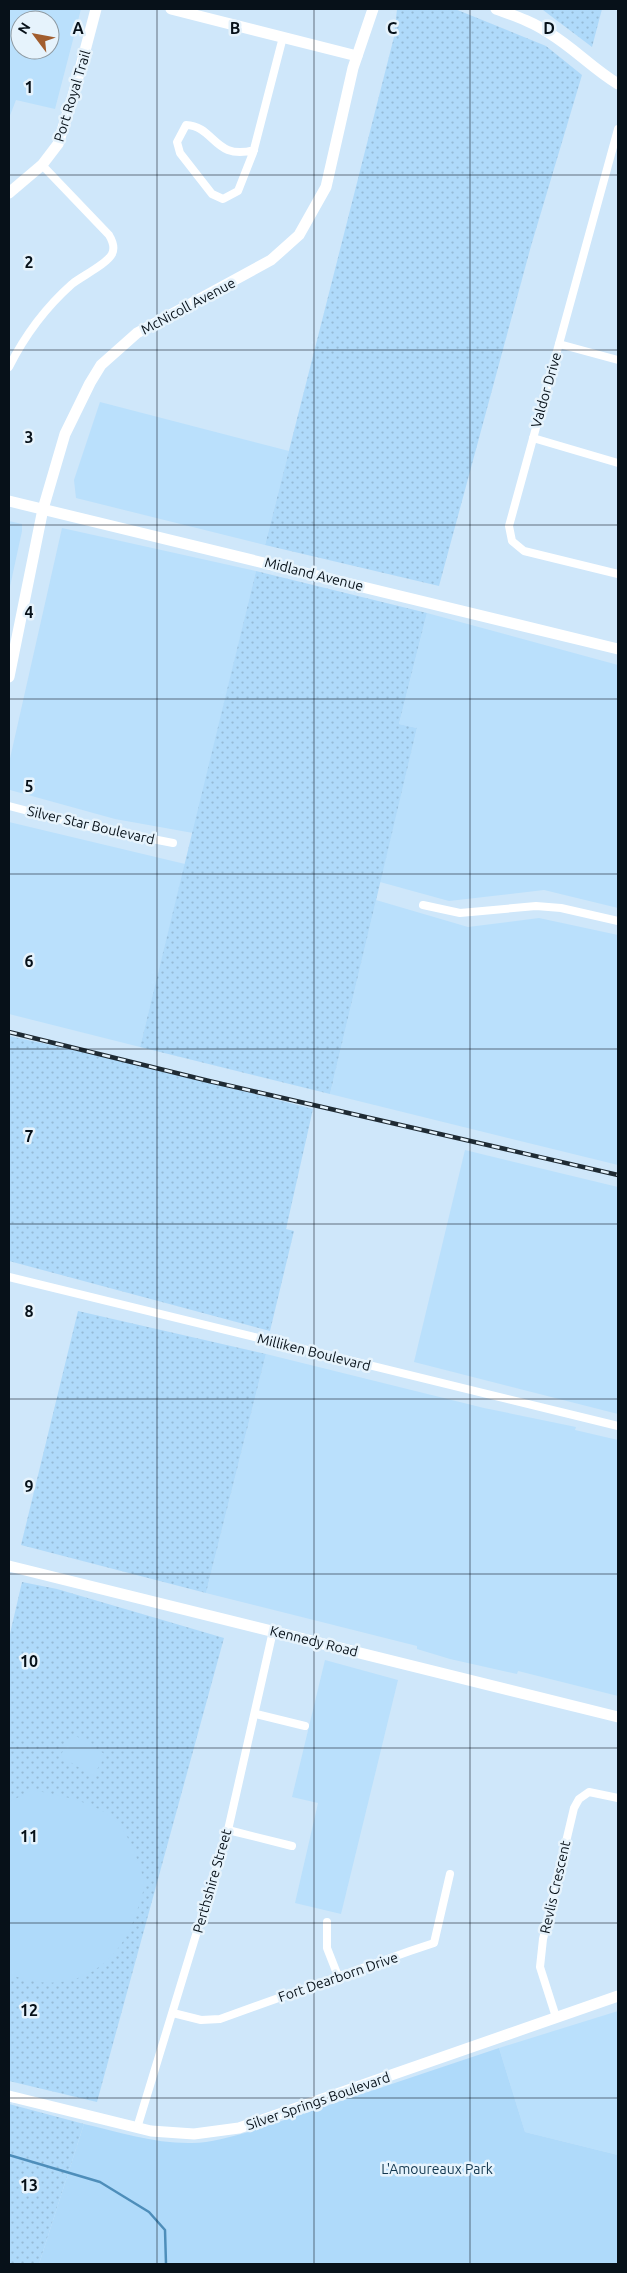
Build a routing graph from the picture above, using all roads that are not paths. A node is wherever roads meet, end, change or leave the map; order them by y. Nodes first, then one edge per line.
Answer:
1 (96, 9) edge
2 (171, 9) edge
3 (373, 9) edge
4 (496, 9) edge
5 (283, 37) junction
6 (357, 56) junction
7 (618, 84) edge
8 (618, 129) edge
9 (254, 150) junction
10 (42, 165) junction
11 (9, 193) edge
12 (559, 344) junction
13 (618, 360) edge
14 (9, 367) edge
15 (533, 438) junction
16 (618, 463) edge
17 (9, 501) edge
18 (43, 509) junction
19 (618, 574) edge
20 (618, 649) edge
21 (9, 677) edge
22 (9, 806) edge
23 (173, 843) dead end
24 (423, 905) dead end
25 (618, 921) edge
26 (9, 1278) edge
27 (618, 1426) edge
28 (9, 1566) edge
29 (273, 1631) junction
30 (256, 1714) junction
31 (618, 1717) edge
32 (305, 1726) dead end
33 (618, 1798) edge
34 (228, 1830) junction
35 (292, 1846) dead end
36 (450, 1874) dead end
37 (327, 1922) dead end
38 (338, 1976) junction
39 (618, 1996) edge
40 (172, 2012) junction
41 (556, 2017) junction
42 (9, 2096) edge
43 (138, 2128) junction

1 - 10 main road, Port Royal Trail
2 - 5 main road
3 - 6 main road, McNicoll Avenue
4 - 7 main road
5 - 6 main road
5 - 9 street
6 - 18 main road, McNicoll Avenue
8 - 12 street, Valdor Drive
9 - 9 street
10 - 11 main road, Port Royal Trail
10 - 14 street
12 - 13 street
12 - 15 street, Valdor Drive
15 - 16 street
15 - 19 street, Valdor Drive
17 - 18 main road, Midland Avenue
18 - 20 main road, Midland Avenue
18 - 21 main road, McNicoll Avenue
22 - 23 street, Silver Star Boulevard
24 - 25 street
26 - 27 street, Milliken Boulevard
28 - 29 main road, Kennedy Road
29 - 30 street, Perthshire Street
29 - 31 main road, Kennedy Road
30 - 32 street
30 - 34 street, Perthshire Street
33 - 41 street, Revlis Crescent
34 - 35 street
34 - 40 street, Perthshire Street
36 - 38 street, Fort Dearborn Drive
37 - 38 street
38 - 40 street, Fort Dearborn Drive
39 - 41 main road, Silver Springs Boulevard
40 - 43 street, Perthshire Street
41 - 43 main road, Silver Springs Boulevard
42 - 43 main road, Silver Springs Boulevard

